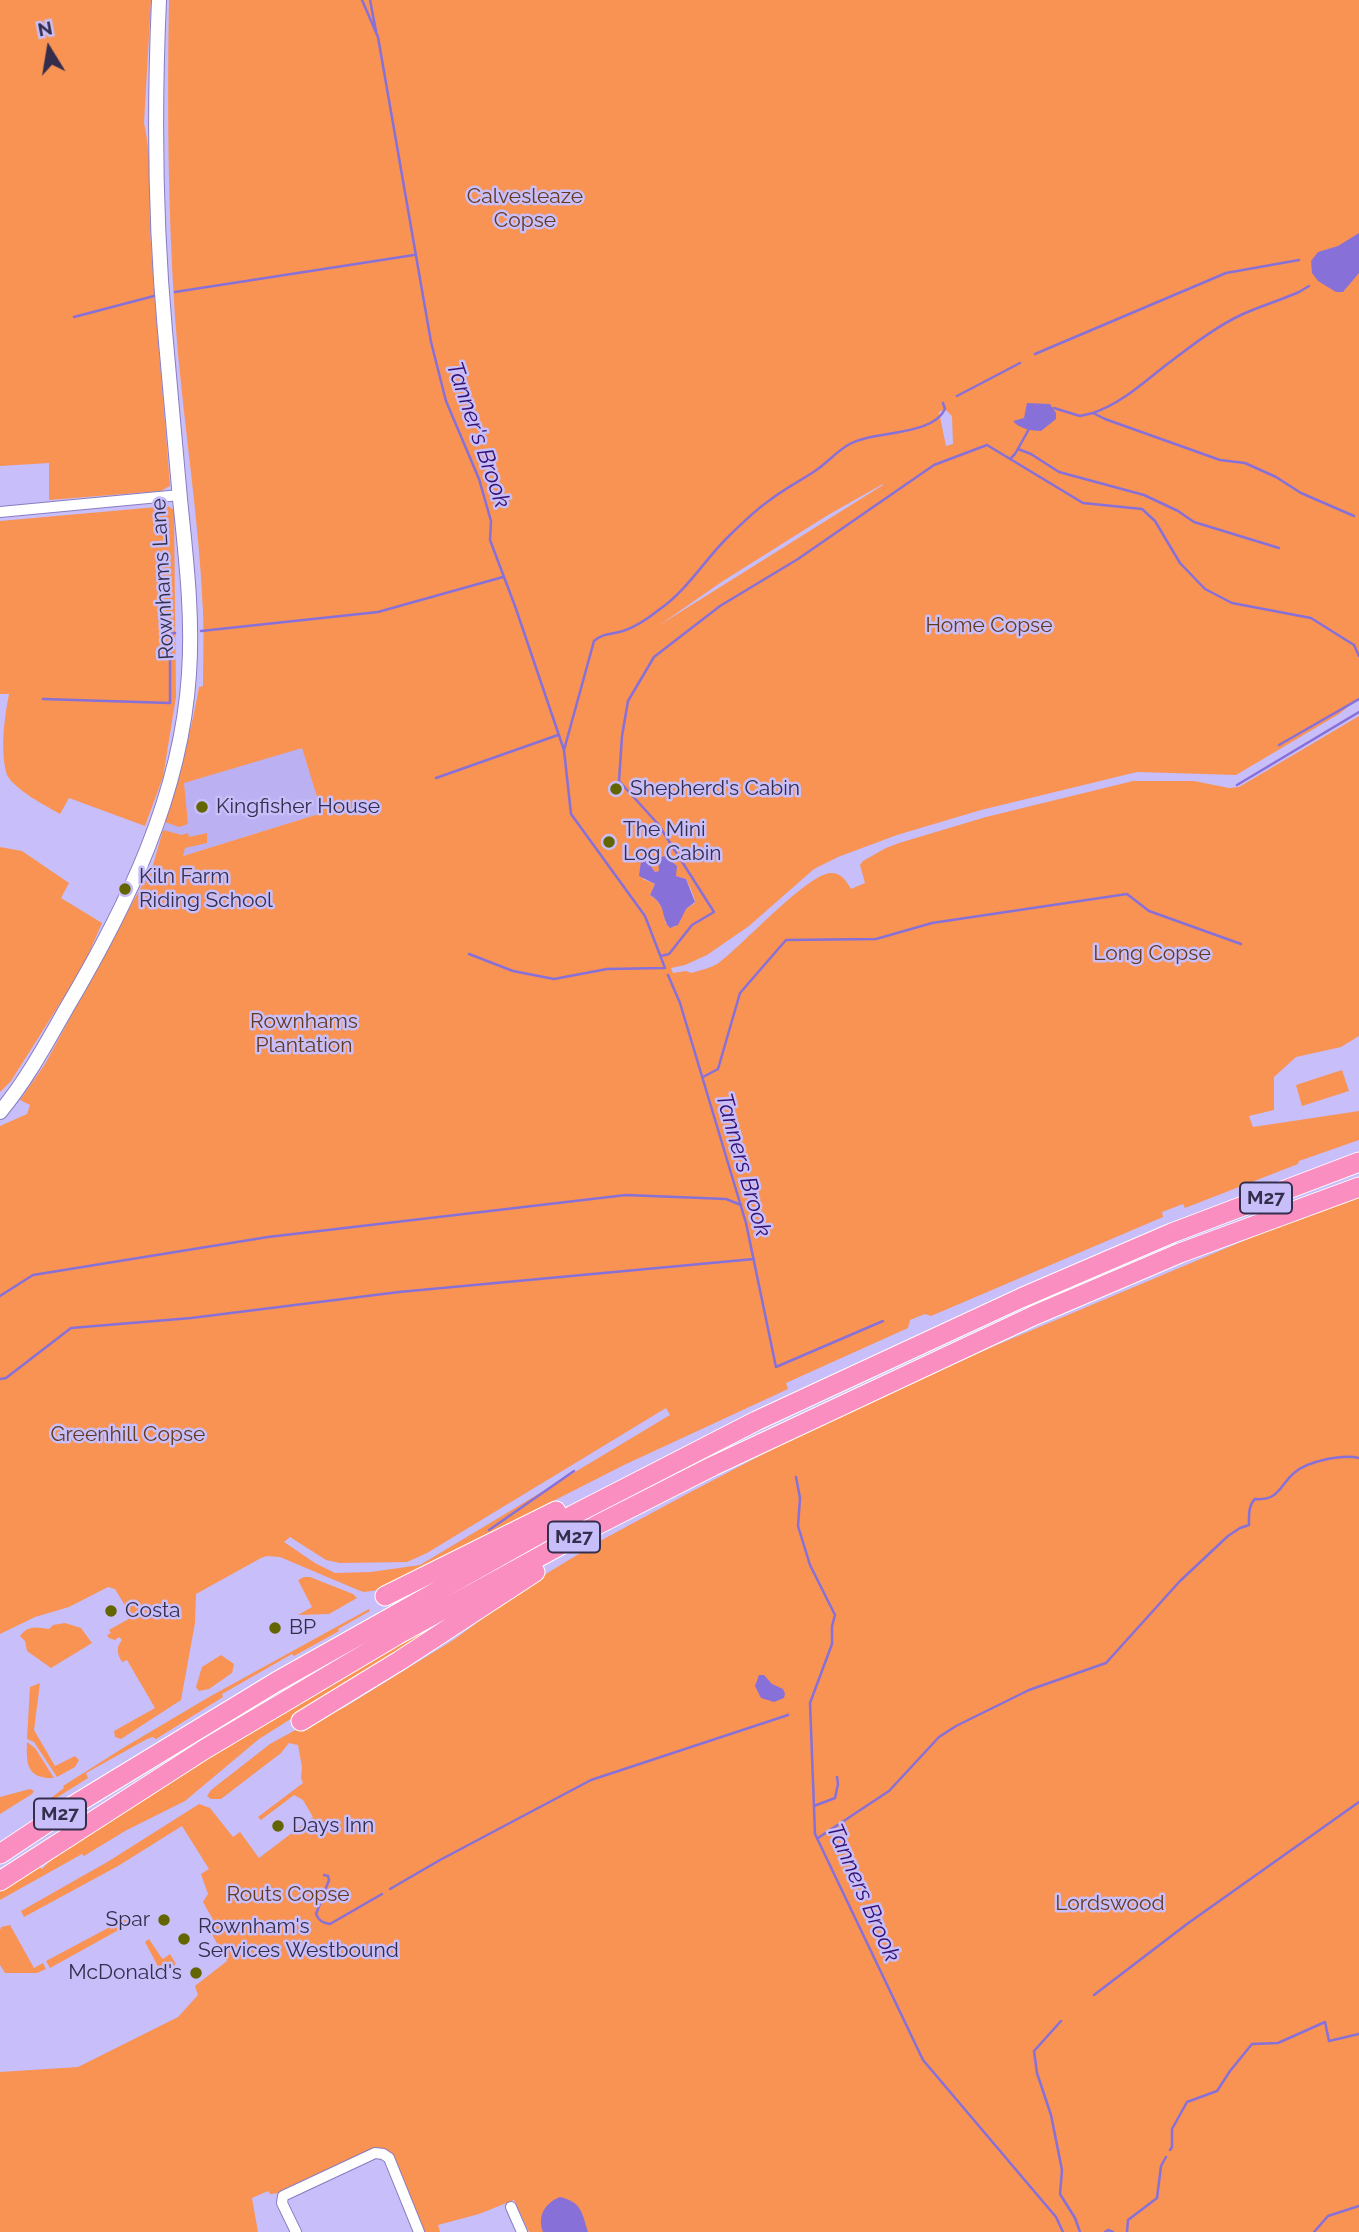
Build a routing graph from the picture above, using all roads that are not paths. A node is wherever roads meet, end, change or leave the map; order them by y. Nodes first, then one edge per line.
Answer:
1 (159, 0) edge
2 (180, 495) junction
3 (0, 512) edge
4 (0, 1112) edge
5 (1359, 1162) edge
6 (1359, 1187) edge
7 (756, 1421) junction
8 (597, 1525) junction
9 (384, 1596) dead end
10 (301, 1721) dead end
11 (0, 1854) edge
12 (0, 1881) edge
13 (511, 2207) dead end
14 (296, 2232) edge
15 (419, 2232) edge
16 (522, 2232) edge

1 - 2 street, Rownhams Lane
2 - 3 street
2 - 4 street, Rownhams Lane
5 - 7 highway, M27
6 - 8 highway, M27
7 - 9 highway, M27
7 - 11 highway, M27
8 - 10 highway, M27
8 - 12 highway, M27
13 - 16 street
14 - 15 street

